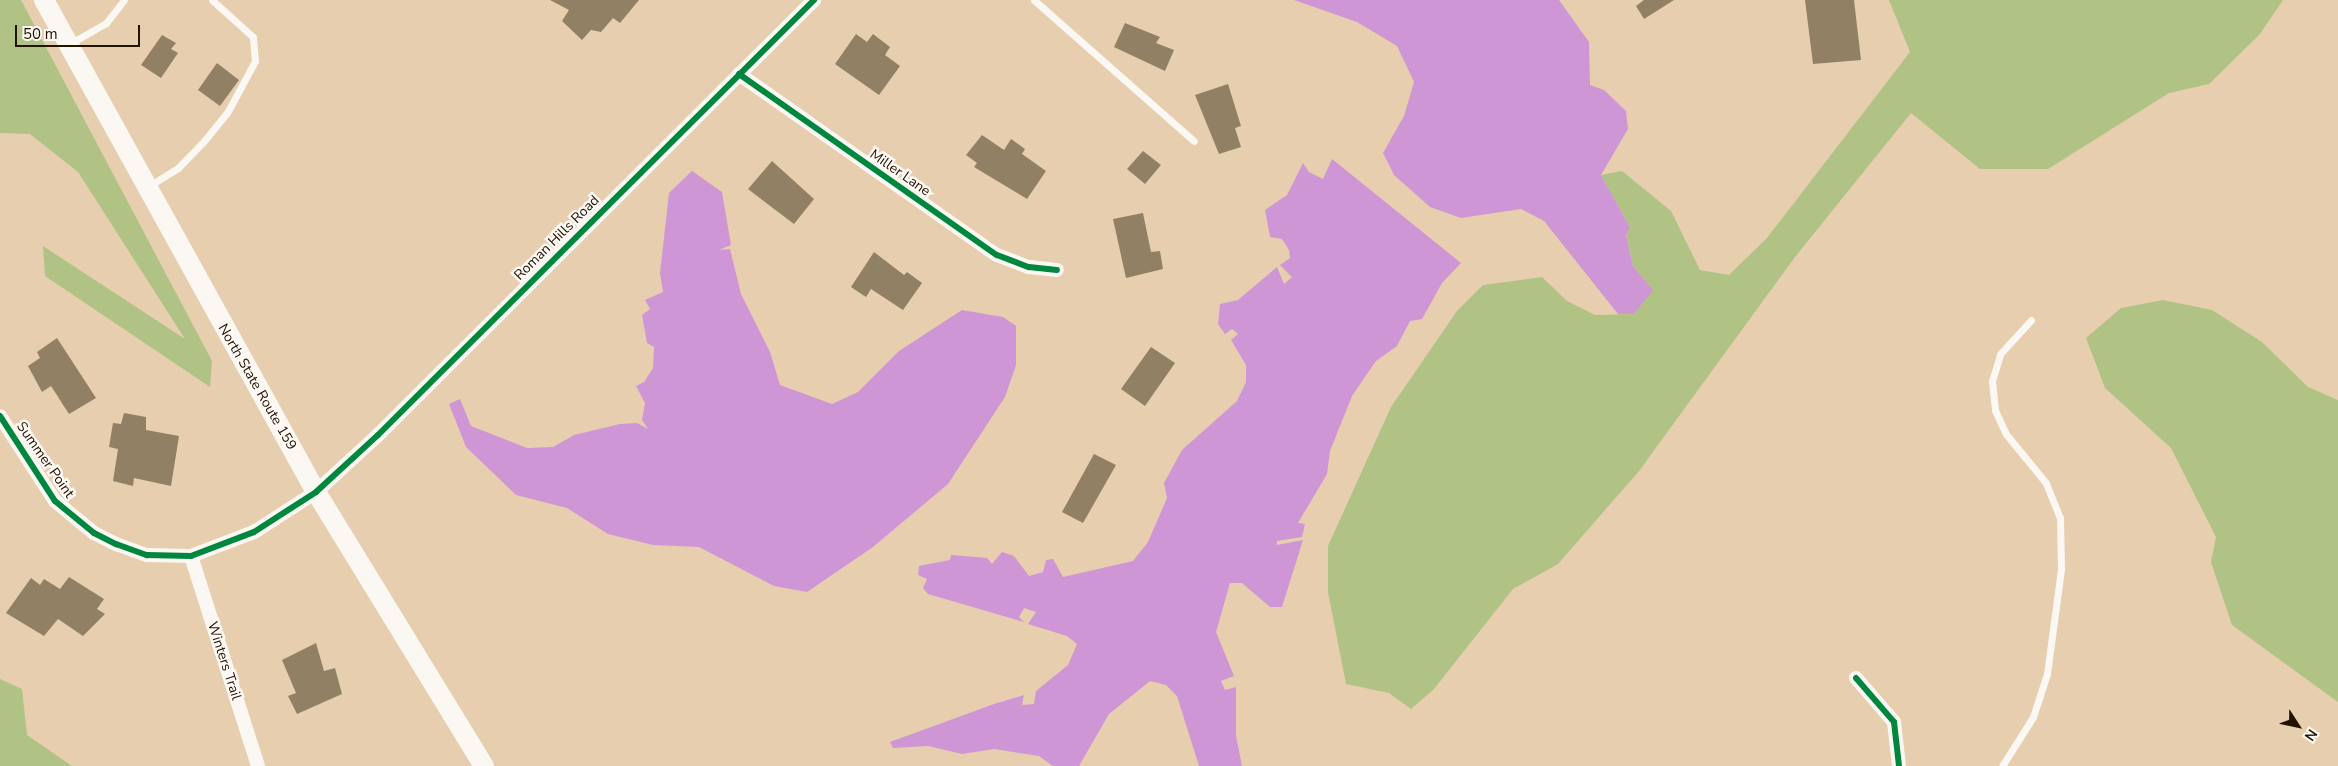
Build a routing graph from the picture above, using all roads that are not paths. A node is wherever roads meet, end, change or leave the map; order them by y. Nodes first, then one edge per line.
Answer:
1 (44, 0) edge
2 (124, 0) edge
3 (212, 0) edge
4 (814, 0) edge
5 (1034, 0) edge
6 (67, 44) junction
7 (739, 74) junction
8 (1194, 141) dead end
9 (144, 189) junction
10 (1057, 270) dead end
11 (2031, 320) dead end
12 (0, 416) edge
13 (316, 492) junction
14 (191, 556) junction
15 (1856, 678) dead end
16 (258, 766) edge
17 (484, 766) edge
18 (1899, 766) edge
19 (2002, 766) edge

1 - 6 main road, North State Route 159
2 - 6 lane
3 - 9 lane
4 - 7 street, Roman Hills Road
5 - 8 lane
6 - 9 main road, North State Route 159
7 - 10 street, Miller Lane
7 - 13 street, Roman Hills Road
9 - 13 main road, North State Route 159
11 - 19 lane
12 - 14 street, Summer Point
13 - 14 street, Summer Point
13 - 17 main road, North State Route 159
14 - 16 street, Winters Trail
15 - 18 street

